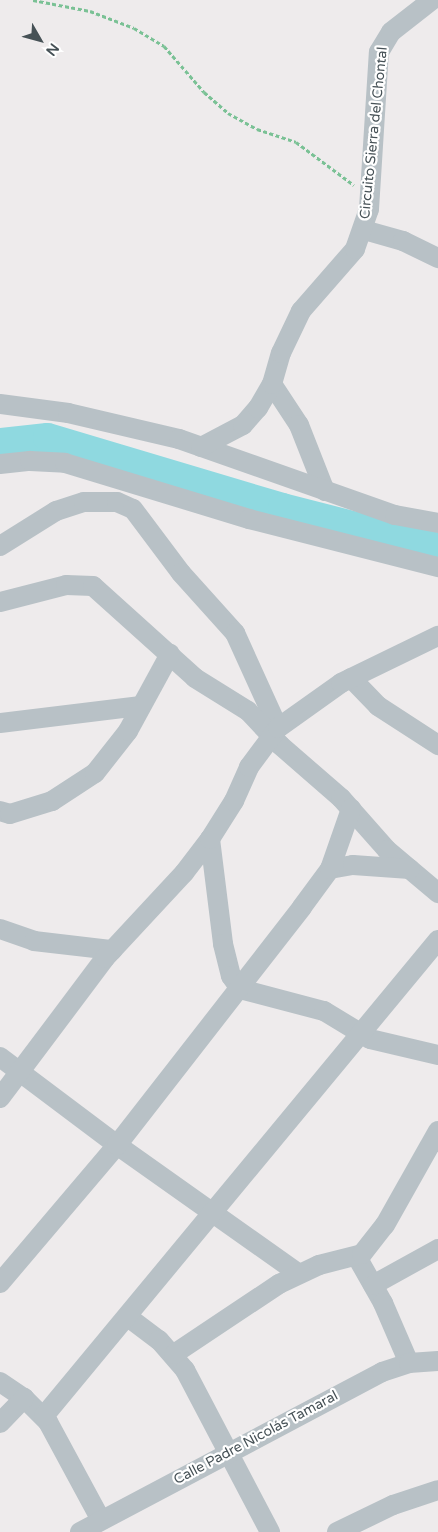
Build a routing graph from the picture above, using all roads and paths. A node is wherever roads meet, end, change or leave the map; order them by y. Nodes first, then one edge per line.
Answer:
1 (33, 0) edge
2 (432, 0) edge
3 (369, 209) junction
4 (364, 230) junction
5 (438, 258) edge
6 (272, 384) junction
7 (0, 404) edge
8 (201, 447) junction
9 (0, 464) edge
10 (325, 491) junction
11 (438, 523) edge
12 (0, 546) edge
13 (438, 567) edge
14 (0, 602) edge
15 (438, 636) edge
16 (170, 654) junction
17 (351, 678) junction
18 (142, 706) junction
19 (0, 723) edge
20 (275, 732) junction
21 (438, 745) edge
22 (351, 809) junction
23 (0, 811) edge
24 (210, 839) junction
25 (330, 869) junction
26 (410, 869) junction
27 (438, 893) edge
28 (0, 929) edge
29 (438, 940) edge
30 (112, 950) junction
31 (240, 989) junction
32 (361, 1035) junction
33 (438, 1056) edge
34 (0, 1057) edge
35 (21, 1072) junction
36 (0, 1098) edge
37 (438, 1131) edge
38 (117, 1145) junction
39 (210, 1212) junction
40 (438, 1249) edge
41 (357, 1257) junction
42 (299, 1274) junction
43 (0, 1283) edge
44 (372, 1285) junction
45 (128, 1317) junction
46 (174, 1354) junction
47 (438, 1361) edge
48 (409, 1363) junction
49 (0, 1382) edge
50 (24, 1398) junction
51 (44, 1416) junction
52 (0, 1423) edge
53 (229, 1451) junction
54 (438, 1490) edge
55 (101, 1520) junction
56 (80, 1532) edge
57 (270, 1532) edge
58 (337, 1532) edge

1 - 3 path
2 - 3 street, Circuito Sierra del Chontal
3 - 4 street, Circuito Sierra del Chontal
4 - 5 street
4 - 6 street, Circuito Sierra del Chontal
6 - 8 street, Circuito Sierra del Chontal
6 - 10 street
7 - 8 street
8 - 10 street
9 - 13 street
10 - 11 street
12 - 20 street
14 - 16 street
15 - 17 street
16 - 18 street
16 - 20 street
17 - 20 street
17 - 21 street
18 - 19 street
18 - 23 street
20 - 22 street
20 - 24 street
22 - 25 street
22 - 26 street
24 - 30 street
24 - 31 street
25 - 26 street
25 - 31 street
26 - 27 street
28 - 30 street
29 - 32 street
30 - 35 street
31 - 32 street
31 - 38 street
32 - 33 street
32 - 39 street
34 - 35 street
35 - 36 street
35 - 38 street
37 - 41 street
38 - 39 street
38 - 43 street
39 - 42 street
39 - 45 street
40 - 44 street
41 - 42 street
41 - 44 street
42 - 46 street
44 - 48 street
45 - 46 street
45 - 51 street
46 - 53 street
47 - 48 street, Calle Padre Nicolás Tamaral
48 - 53 street, Calle Padre Nicolás Tamaral
49 - 50 street
50 - 51 street
50 - 52 street
51 - 55 street
53 - 55 street, Calle Padre Nicolás Tamaral
53 - 57 street
54 - 58 street
55 - 56 street, Calle Padre Nicolás Tamaral

